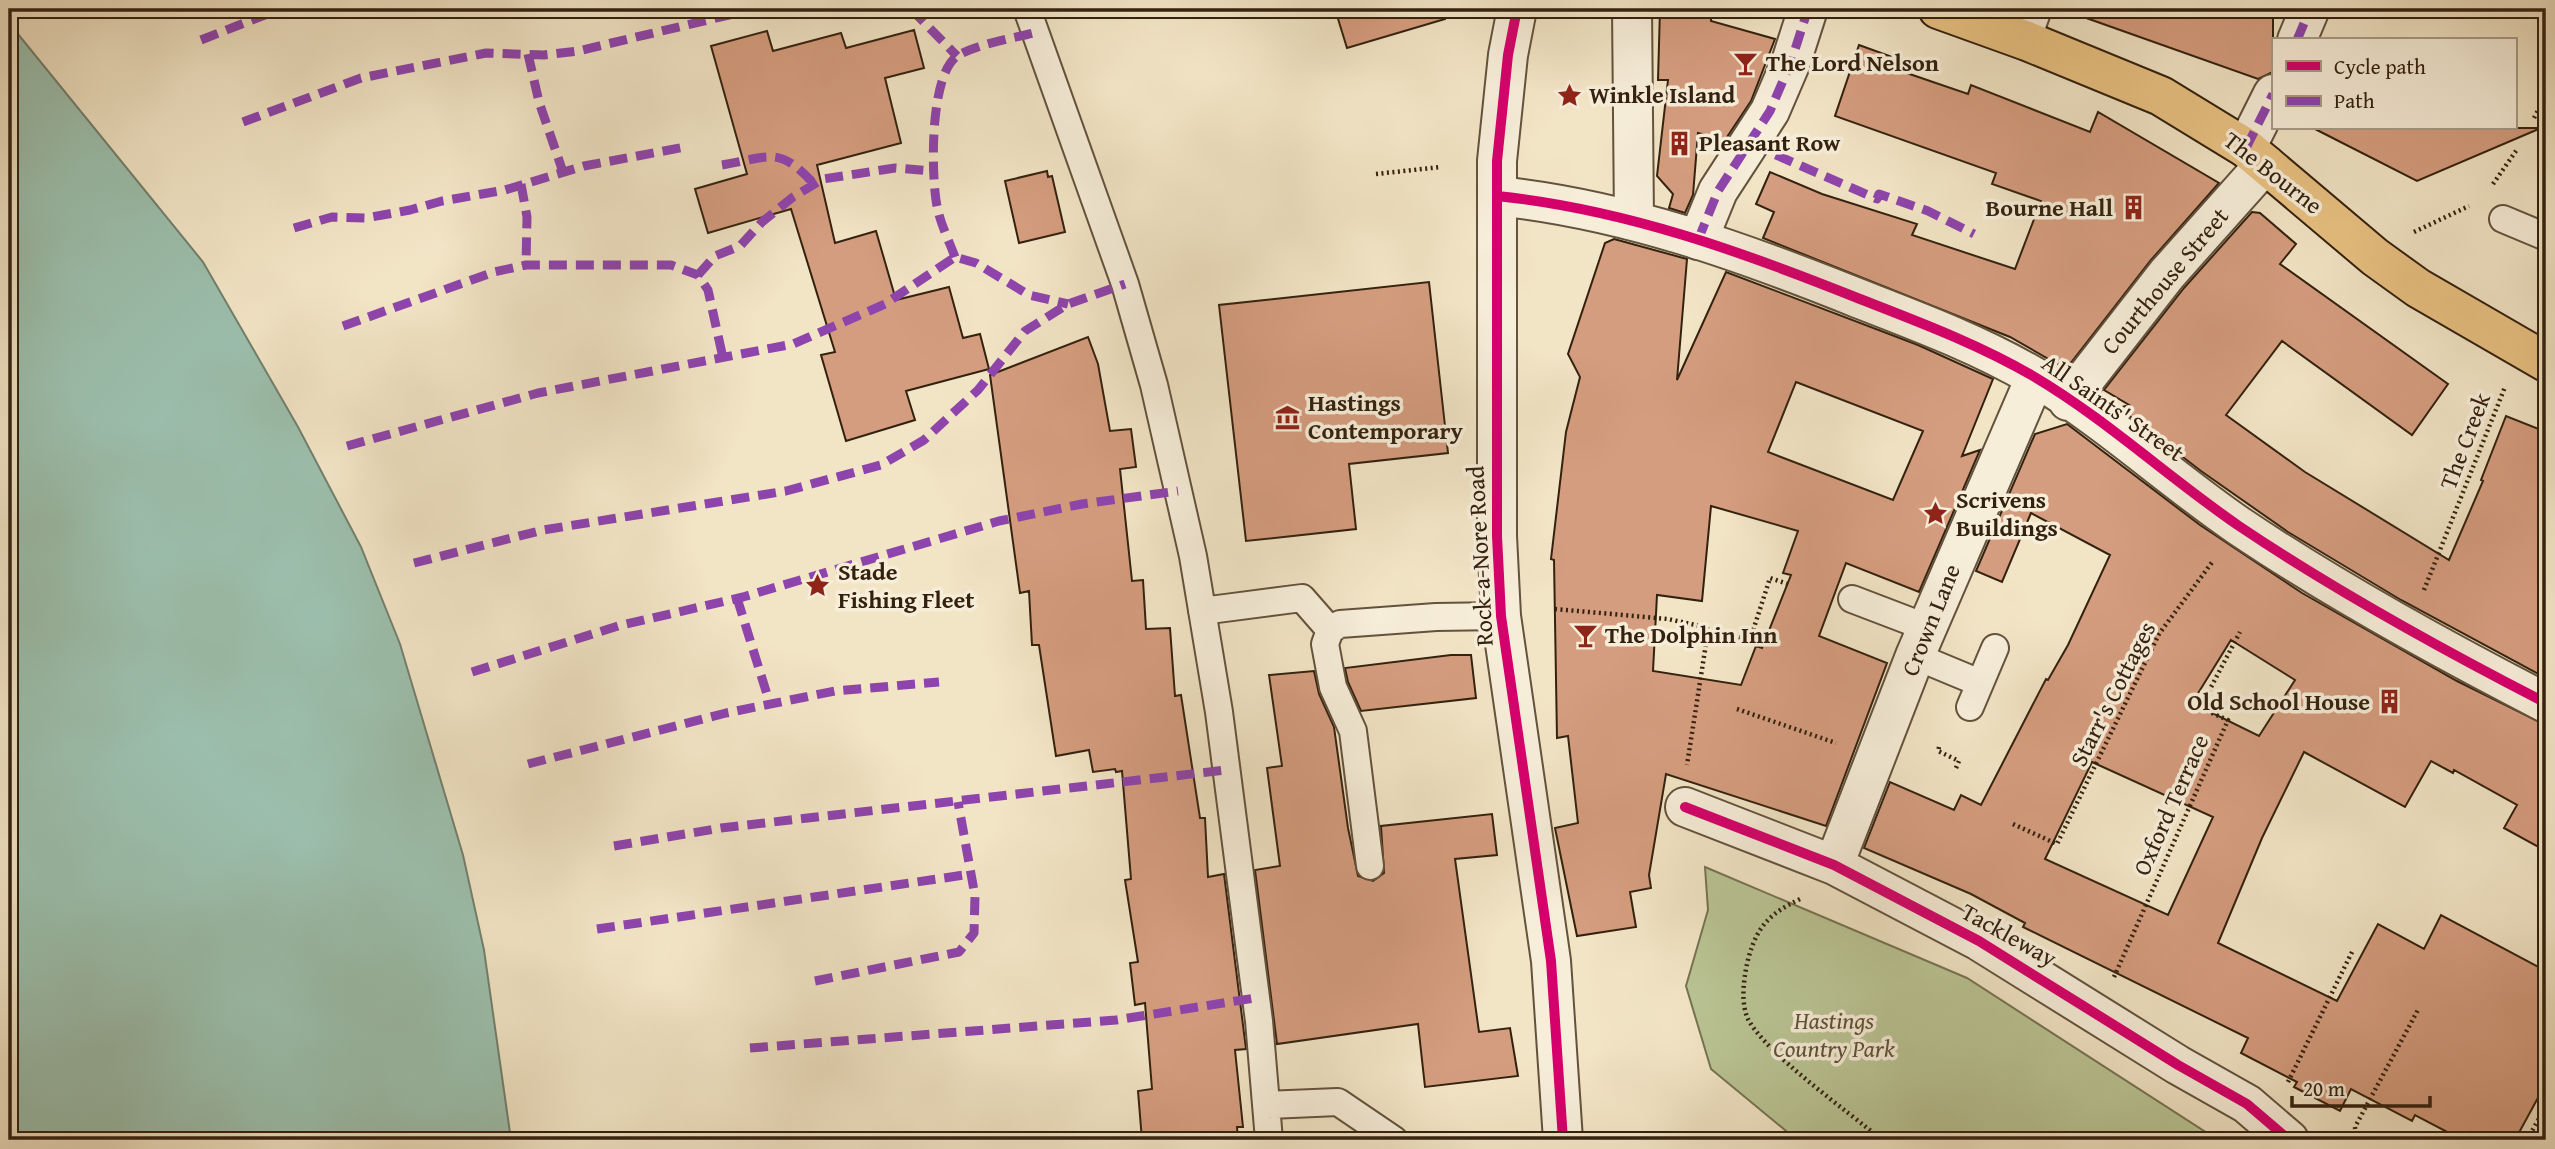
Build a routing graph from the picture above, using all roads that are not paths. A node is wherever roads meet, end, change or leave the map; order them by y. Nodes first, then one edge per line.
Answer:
1 (1027, 9) edge
2 (1517, 9) edge
3 (1632, 9) edge
4 (1808, 9) edge
5 (1938, 9) edge
6 (2310, 9) edge
7 (2033, 25) edge
8 (2298, 38) edge
9 (2272, 98) edge
10 (2256, 156) junction
11 (1497, 196) junction
12 (2503, 219) dead end
13 (1634, 220) junction
14 (2546, 237) edge
15 (1698, 240) junction
16 (2533, 355) edge
17 (2035, 378) junction
18 (2068, 401) junction
19 (1852, 599) dead end
20 (1202, 611) junction
21 (1501, 617) junction
22 (1330, 630) junction
23 (1922, 642) junction
24 (1995, 648) dead end
25 (2546, 703) edge
26 (1685, 807) road end
27 (1370, 866) dead end
28 (1849, 873) junction
29 (1266, 1105) junction
30 (2279, 1131) edge
31 (1269, 1140) edge
32 (1394, 1140) edge
33 (1563, 1140) edge

1 - 20 lane
2 - 11 street, Rock-a-Nore Road
3 - 13 street
4 - 15 street
5 - 7 highway, The Bourne
6 - 8 street
7 - 10 highway, The Bourne
9 - 10 street, Courthouse Street
10 - 16 highway, The Bourne
10 - 18 street, Courthouse Street
11 - 13 street, All Saints' Street
11 - 21 street, Rock-a-Nore Road
12 - 14 lane
13 - 15 street, All Saints' Street
15 - 17 street, All Saints' Street
17 - 18 street, All Saints' Street
17 - 23 street, Crown Lane
18 - 25 street, All Saints' Street
19 - 23 lane
20 - 22 lane
20 - 29 lane
21 - 22 lane
21 - 33 street, Rock-a-Nore Road
22 - 27 lane
23 - 24 lane
23 - 28 street, Crown Lane
26 - 28 street, Tackleway
28 - 30 street, Tackleway
29 - 31 lane
29 - 32 lane

